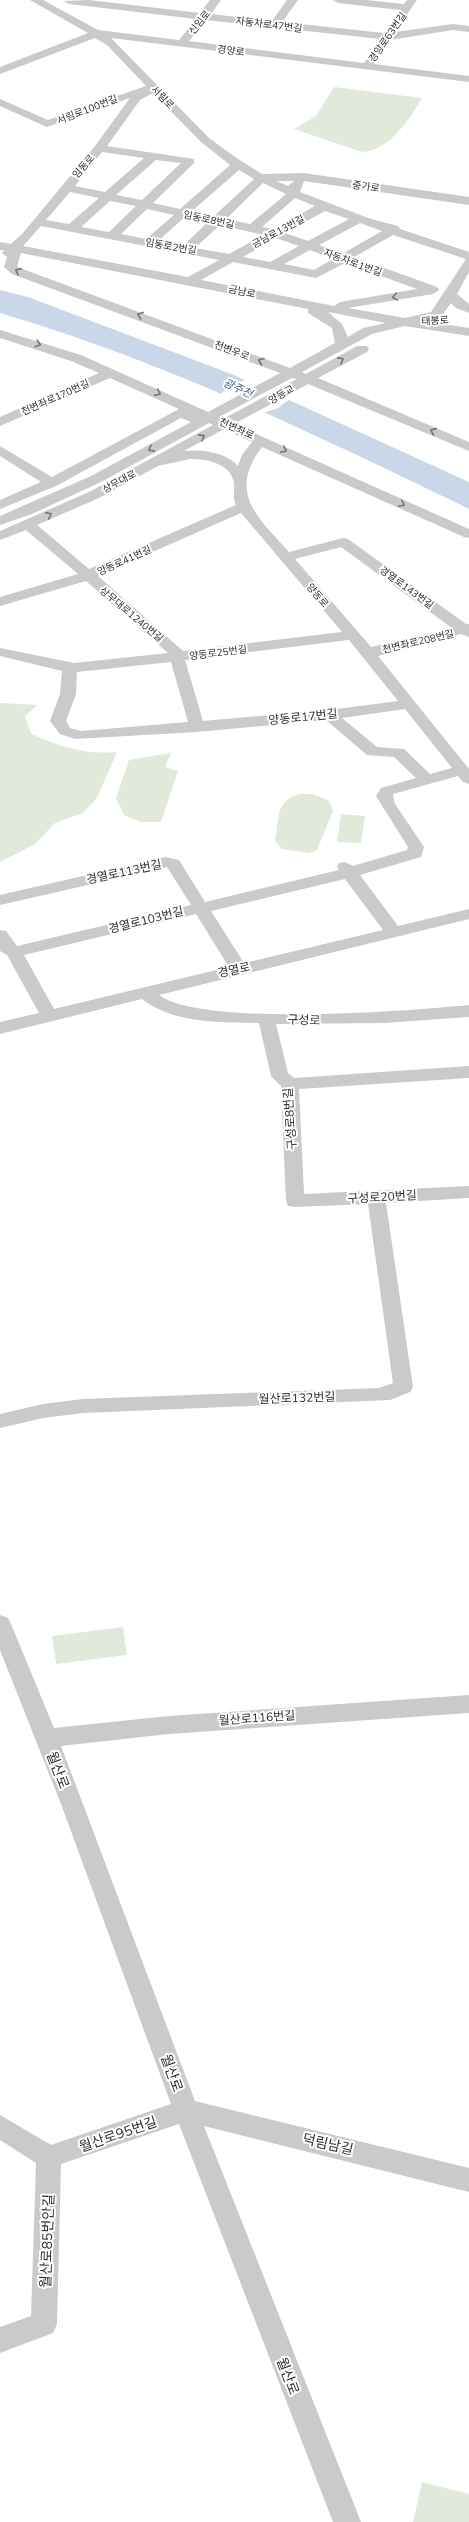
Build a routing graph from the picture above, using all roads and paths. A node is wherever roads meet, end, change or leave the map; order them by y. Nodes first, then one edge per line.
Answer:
1 (35, 0) edge
2 (69, 0) edge
3 (216, 0) edge
4 (293, 0) edge
5 (338, 0) edge
6 (409, 4) edge
7 (55, 10) junction
8 (204, 16) junction
9 (275, 24) junction
10 (469, 29) edge
11 (97, 33) junction
12 (387, 37) junction
13 (181, 44) junction
14 (367, 66) junction
15 (0, 72) edge
16 (469, 79) edge
17 (154, 88) junction
18 (0, 102) edge
19 (132, 103) junction
20 (170, 105) junction
21 (99, 148) junction
22 (154, 155) junction
23 (238, 164) junction
24 (263, 177) junction
25 (331, 181) junction
26 (65, 187) junction
27 (294, 193) junction
28 (107, 196) junction
29 (469, 200) edge
30 (145, 205) junction
31 (326, 205) junction
32 (182, 213) junction
33 (361, 218) junction
34 (218, 221) junction
35 (37, 222) junction
36 (72, 228) junction
37 (252, 228) junction
38 (394, 229) junction
39 (273, 233) junction
40 (112, 236) junction
41 (150, 242) junction
42 (0, 246) edge
43 (308, 246) junction
44 (16, 249) junction
45 (187, 249) junction
46 (0, 250) edge
47 (469, 256) edge
48 (231, 257) junction
49 (0, 258) edge
50 (342, 258) junction
51 (469, 262) edge
52 (273, 265) junction
53 (192, 280) junction
54 (452, 288) junction
55 (433, 290) junction
56 (297, 302) junction
57 (328, 308) junction
58 (469, 309) edge
59 (469, 318) edge
60 (386, 319) junction
61 (401, 322) junction
62 (368, 330) junction
63 (469, 332) edge
64 (0, 334) edge
65 (342, 345) junction
66 (290, 372) junction
67 (110, 373) junction
68 (307, 379) junction
69 (218, 419) junction
70 (0, 422) edge
71 (261, 439) junction
72 (469, 447) edge
73 (0, 450) edge
74 (156, 462) junction
75 (240, 480) junction
76 (51, 484) junction
77 (0, 505) edge
78 (244, 507) junction
79 (0, 521) edge
80 (28, 524) junction
81 (469, 534) edge
82 (0, 536) edge
83 (286, 557) junction
84 (88, 576) junction
85 (0, 602) edge
86 (468, 630) edge
87 (352, 636) junction
88 (0, 652) edge
89 (367, 652) junction
90 (178, 658) junction
91 (77, 668) junction
92 (409, 704) junction
93 (329, 715) junction
94 (197, 727) junction
95 (467, 776) edge
96 (427, 780) junction
97 (347, 870) junction
98 (0, 900) edge
99 (200, 907) junction
100 (469, 914) edge
101 (394, 932) junction
102 (0, 935) edge
103 (14, 952) junction
104 (239, 970) junction
105 (144, 992) junction
106 (469, 1011) edge
107 (49, 1015) junction
108 (266, 1018) junction
109 (0, 1028) edge
110 (469, 1072) edge
111 (290, 1084) junction
112 (469, 1192) edge
113 (376, 1198) junction
114 (295, 1201) joint
115 (0, 1421) edge
116 (0, 1624) edge
117 (469, 1704) edge
118 (46, 1738) junction
119 (186, 2110) junction
120 (0, 2126) edge
121 (50, 2157) junction
122 (469, 2180) edge
123 (0, 2340) edge
124 (347, 2522) edge

1 - 7 street, 서림로
2 - 7 street
2 - 8 street, 자동차로47번길
3 - 8 street, 신임로
4 - 9 street
5 - 6 street, 경양로63번길
6 - 12 street, 경양로63번길
7 - 11 street, 서림로
8 - 9 street, 자동차로47번길
8 - 13 street, 신임로
9 - 12 street, 자동차로47번길
10 - 12 street, 자동차로47번길
11 - 13 street, 경양로
11 - 15 street, 경양로
11 - 17 street, 서림로
12 - 14 street, 경양로63번길
13 - 14 street, 경양로
14 - 16 street, 경양로
17 - 18 street, 서림로100번길
17 - 19 street, 임동로
17 - 20 street, 서림로
19 - 20 street
19 - 21 street, 임동로
20 - 23 street, 서림로
21 - 22 street
21 - 26 street, 임동로
22 - 28 street
22 - 30 street
23 - 24 street, 서림로
23 - 32 street
24 - 25 street, 중가로
24 - 27 street, 서림로
24 - 34 street
25 - 27 street
25 - 29 street, 중가로
26 - 28 street, 임동로8번길
26 - 35 street, 임동로
27 - 31 street, 서림로
27 - 37 street
28 - 30 street, 임동로8번길
28 - 36 street
30 - 32 street, 임동로8번길
30 - 40 street
31 - 33 street, 서림로
31 - 39 street, 금남로13번길
32 - 34 street, 임동로8번길
32 - 41 street
33 - 38 street, 서림로
33 - 43 street
34 - 37 street, 임동로8번길
34 - 45 street
35 - 36 street, 임동로2번길
35 - 44 street, 임동로
36 - 40 street, 임동로2번길
37 - 39 street, 임동로8번길
38 - 47 street, 서림로
38 - 50 street
39 - 43 street, 자동차로1번길
39 - 48 street, 금남로13번길
40 - 41 street, 임동로2번길
41 - 45 street, 임동로2번길
42 - 44 street
43 - 50 street, 자동차로1번길
43 - 52 street
44 - 46 street
44 - 49 street
44 - 53 street, 금남로
66 -> 44 street, 천변우로
45 - 48 street, 임동로2번길
48 - 52 street, 금남로13번길
48 - 53 street, 금남로13번길
50 - 52 street, 금남로13번길
50 - 55 street, 자동차로1번길
51 - 54 street
53 - 56 street, 금남로
54 - 55 street
54 - 58 street
54 - 61 street
55 -> 57 street
55 - 60 street
56 - 57 street, 금남로
56 - 65 street
57 - 60 street, 금남로
59 - 61 street, 태봉로
60 - 61 street, 금남로
60 - 62 street
61 - 62 street
61 - 63 street, 금남로
68 -> 61 street
62 - 65 street
64 -> 67 street, 천변좌로
65 - 66 street
66 - 68 street, 천변우로
66 - 69 street
67 -> 69 street, 천변좌로
67 - 70 street, 천변좌로170번길
68 - 69 street, 양동교
72 -> 68 street, 천변우로
69 - 71 street, 천변좌로
74 -> 69 street, 상무대로
69 - 76 street
69 -> 79 street, 상무대로
71 - 75 street
71 -> 81 street, 천변좌로
73 - 76 street
74 - 75 street
80 -> 74 street, 상무대로
75 - 78 street, 양동로
76 - 77 street
78 - 83 street, 양동로
78 - 84 street, 양동로41번길
80 - 82 street, 상무대로
80 - 84 street, 상무대로1240번길
83 - 86 street, 경열로143번길
83 - 87 street, 양동로
84 - 85 street, 양동로41번길
84 - 90 street, 상무대로1240번길
86 - 89 street, 천변좌로208번길
87 - 89 street, 양동로
87 - 90 street, 양동로25번길
88 - 91 street, 양동로25번길
89 - 92 street, 양동로
90 - 91 street, 양동로25번길
90 - 94 street, 상무대로1240번길
91 - 94 street, 양동로17번길
92 - 93 street, 양동로17번길
92 - 95 street, 양동로
93 - 94 street, 양동로17번길
93 - 96 street
95 - 96 street
96 - 97 street, 경열로103번길
97 - 99 street, 경열로103번길
97 - 101 street
98 - 99 street, 경열로113번길
99 - 103 street, 경열로103번길
99 - 104 street, 경열로113번길
100 - 101 street, 경열로
101 - 104 street, 경열로
102 - 103 street
103 - 107 street
104 - 105 street, 경열로
105 - 107 street, 경열로
105 - 108 street, 구성로
106 - 108 street, 구성로
107 - 109 street, 경열로
108 - 111 street, 구성로8번길
110 - 111 street
111 - 114 street, 구성로8번길
112 - 113 street, 구성로20번길
113 - 114 street, 구성로20번길
113 - 115 street, 월산로132번길
116 - 118 street, 월산로
117 - 118 street, 월산로116번길
118 - 119 street, 월산로
119 - 121 street, 월산로95번길
119 - 122 street, 덕림남길
119 - 124 street, 월산로
120 - 121 street
121 - 123 street, 월산로85번안길

